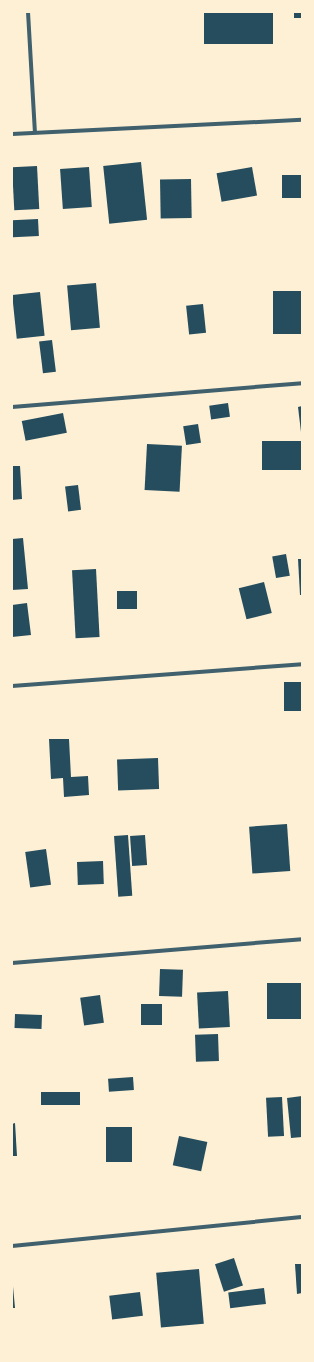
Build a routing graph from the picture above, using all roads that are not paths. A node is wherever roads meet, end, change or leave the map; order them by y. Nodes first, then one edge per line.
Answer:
1 (28, 12) edge
2 (302, 120) edge
3 (34, 132) junction
4 (12, 134) edge
5 (302, 383) edge
6 (12, 407) edge
7 (302, 664) edge
8 (12, 686) edge
9 (302, 939) edge
10 (12, 964) edge
11 (302, 1217) edge
12 (12, 1246) edge

1 - 3 street
2 - 3 street
3 - 4 street
5 - 6 street
7 - 8 street
9 - 10 street
11 - 12 street

